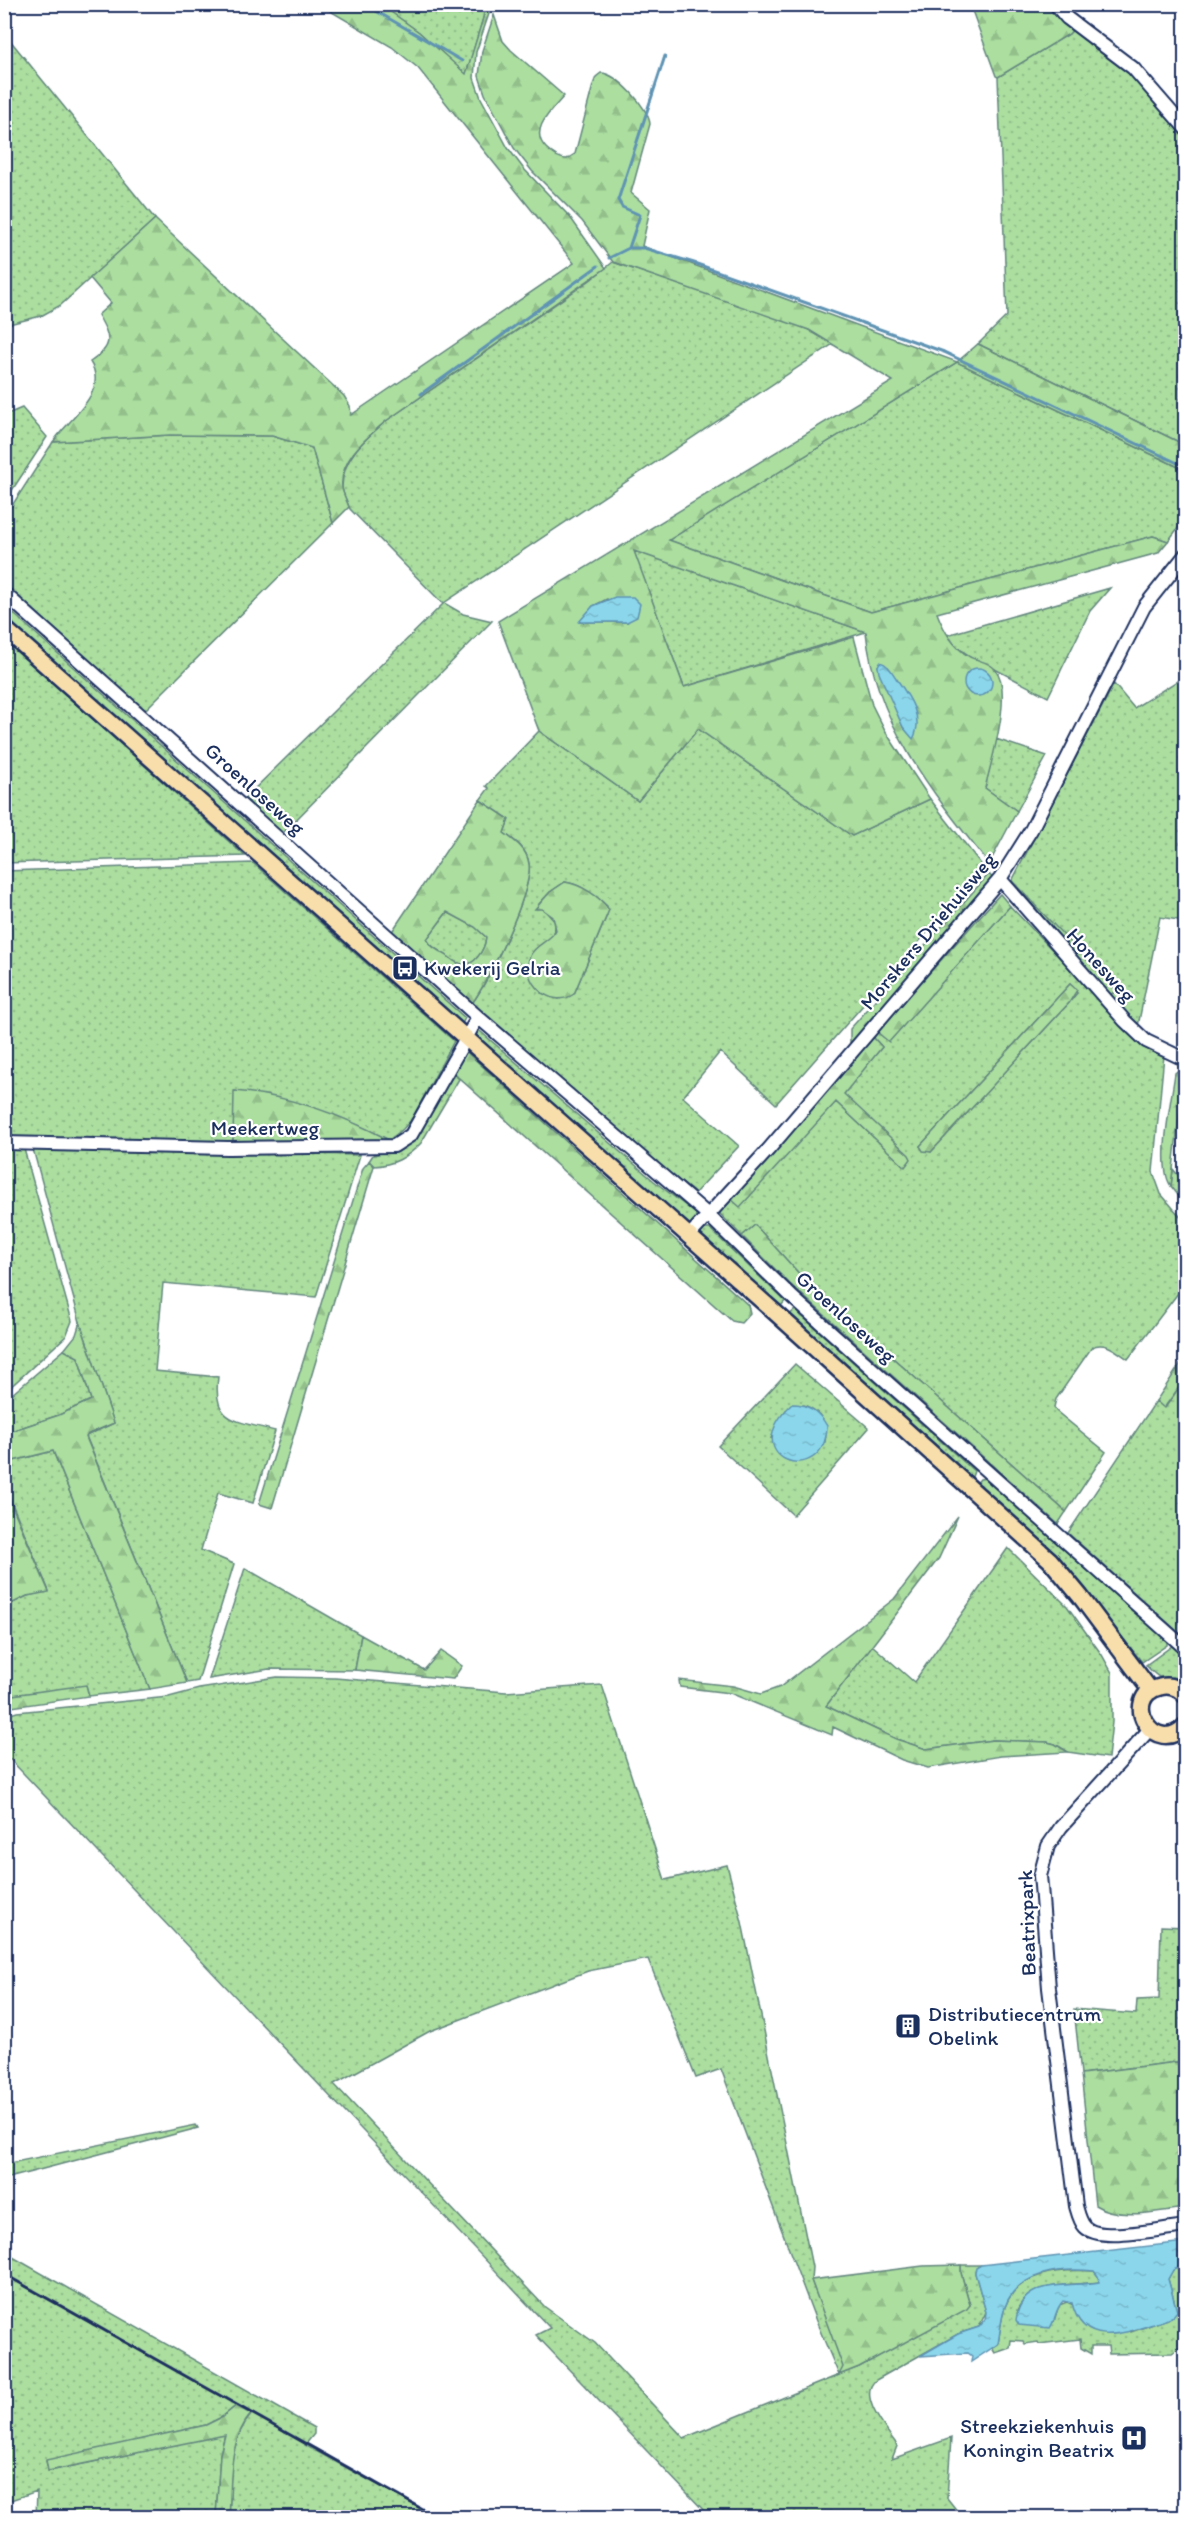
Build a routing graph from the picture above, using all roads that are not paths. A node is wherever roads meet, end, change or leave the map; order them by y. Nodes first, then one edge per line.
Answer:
1 (1055, 4) edge
2 (1185, 129) edge
3 (1185, 554) edge
4 (4, 593) edge
5 (4, 628) edge
6 (1000, 879) junction
7 (478, 1017) junction
8 (465, 1038) junction
9 (1185, 1060) edge
10 (4, 1143) edge
11 (707, 1214) junction
12 (688, 1237) junction
13 (1185, 1649) edge
14 (1183, 1688) edge
15 (1151, 1691) junction
16 (1185, 1725) edge
17 (1150, 1729) junction
18 (1185, 2226) edge

1 - 2 street
3 - 6 street, Morskers Driehuisweg
4 - 7 street, Groenloseweg
5 - 8 main road, Groenloseweg
6 - 9 street, Honesweg
6 - 11 street, Morskers Driehuisweg
7 - 8 street
7 - 11 street, Groenloseweg
8 - 10 street, Meekertweg
8 - 12 main road, Groenloseweg
11 - 12 street, Morskers Driehuisweg
11 - 13 street, Groenloseweg
12 - 15 main road, Groenloseweg
14 - 15 main road
15 - 17 main road
16 - 17 main road
17 - 18 street, Beatrixpark

